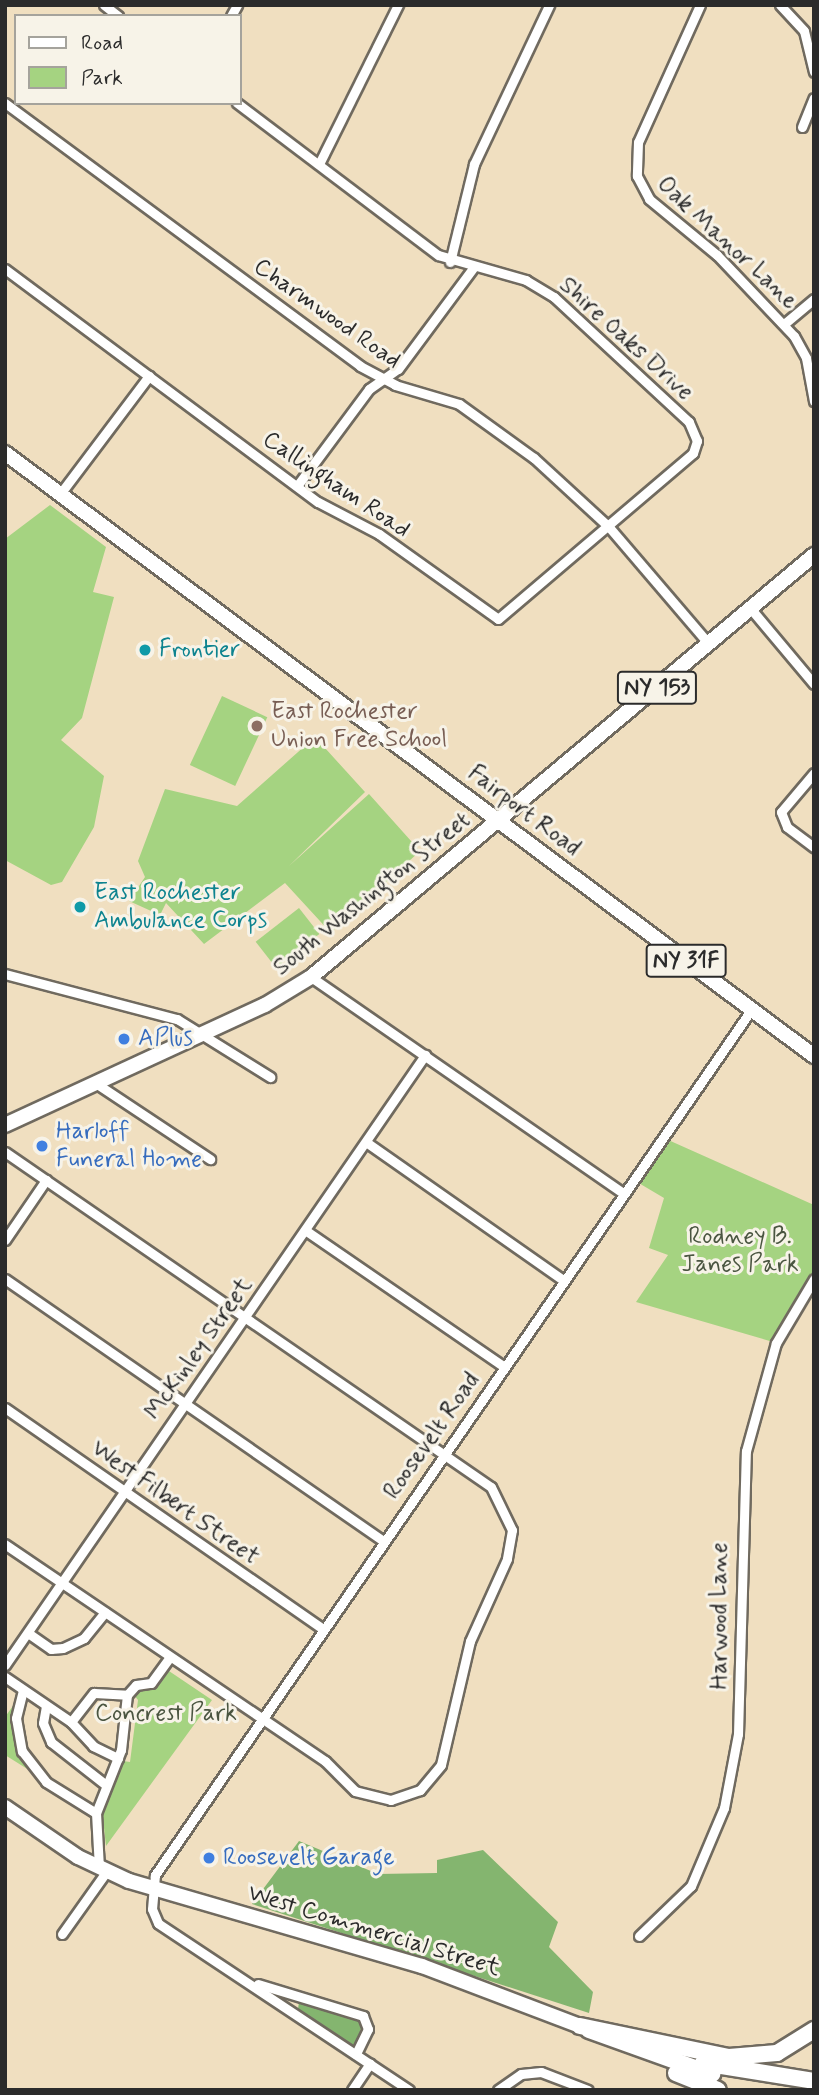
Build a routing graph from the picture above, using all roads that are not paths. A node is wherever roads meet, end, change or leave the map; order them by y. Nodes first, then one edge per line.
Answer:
1 (398, 5) edge
2 (549, 5) edge
3 (700, 5) edge
4 (780, 5) edge
5 (814, 72) edge
6 (814, 98) edge
7 (5, 103) edge
8 (240, 105) edge
9 (802, 127) dead end
10 (319, 164) junction
11 (450, 262) junction
12 (472, 268) junction
13 (5, 269) edge
14 (814, 299) edge
15 (784, 324) junction
16 (149, 376) junction
17 (383, 380) junction
18 (813, 396) edge
19 (5, 453) edge
20 (297, 486) junction
21 (60, 494) junction
22 (609, 527) junction
23 (814, 555) edge
24 (751, 609) junction
25 (709, 644) junction
26 (814, 684) edge
27 (814, 773) edge
28 (499, 821) junction
29 (814, 847) edge
30 (5, 974) edge
31 (311, 977) junction
32 (751, 1010) junction
33 (201, 1035) junction
34 (425, 1055) junction
35 (814, 1056) edge
36 (270, 1077) dead end
37 (97, 1084) junction
38 (5, 1125) edge
39 (366, 1142) junction
40 (5, 1152) edge
41 (210, 1159) dead end
42 (46, 1180) junction
43 (623, 1193) junction
44 (305, 1230) junction
45 (5, 1240) edge
46 (5, 1279) edge
47 (814, 1279) edge
48 (563, 1280) junction
49 (245, 1317) junction
50 (504, 1367) junction
51 (185, 1404) junction
52 (5, 1409) edge
53 (443, 1454) junction
54 (125, 1492) junction
55 (383, 1541) junction
56 (5, 1544) edge
57 (62, 1583) junction
58 (105, 1612) junction
59 (322, 1629) junction
60 (28, 1633) junction
61 (170, 1657) junction
62 (5, 1665) edge
63 (5, 1677) edge
64 (23, 1690) junction
65 (127, 1695) junction
66 (46, 1706) junction
67 (261, 1718) junction
68 (71, 1722) junction
69 (118, 1758) junction
70 (106, 1785) junction
71 (5, 1807) edge
72 (96, 1813) junction
73 (102, 1870) junction
74 (152, 1889) junction
75 (62, 1934) dead end
76 (639, 1936) dead end
77 (243, 1979) junction
78 (296, 1997) junction
79 (292, 2011) junction
80 (580, 2026) junction
81 (814, 2030) edge
82 (356, 2054) junction
83 (370, 2063) junction
84 (814, 2081) edge
85 (352, 2090) edge
86 (409, 2090) edge
87 (498, 2090) edge
88 (589, 2090) edge
89 (718, 2090) edge
90 (806, 2090) edge

1 - 10 street
2 - 11 street
3 - 15 street, Oak Manor Lane
4 - 5 street
6 - 9 street
7 - 17 street, Charmwood Road
8 - 10 street, Shire Oaks Drive
10 - 11 street, Shire Oaks Drive
11 - 12 street, Shire Oaks Drive
12 - 17 street
12 - 22 street, Shire Oaks Drive
13 - 16 street, Callingham Road
14 - 15 street
15 - 18 street, Oak Manor Lane
16 - 20 street, Callingham Road
16 - 21 street
17 - 20 street
17 - 22 street, Charmwood Road
19 - 21 main road, Fairport Road / NY 31F
20 - 22 street, Callingham Road
21 - 28 main road, Fairport Road / NY 31F
22 - 25 street, Charmwood Road
23 - 24 main road, NY 153
24 - 25 main road, NY 153
24 - 26 street
25 - 28 main road, NY 153
27 - 29 street
28 - 31 main road, South Washington Street / NY 153
28 - 32 main road, Fairport Road / NY 31F
30 - 33 street
31 - 33 main road, South Washington Street / NY 153
31 - 34 street
32 - 35 main road, Fairport Road / NY 31F
32 - 43 street, Roosevelt Road
33 - 36 street
33 - 37 main road, South Washington Street / NY 153
34 - 39 street, McKinley Street
34 - 43 street
37 - 38 main road, South Washington Street / NY 153
37 - 41 street
39 - 44 street, McKinley Street
39 - 48 street
40 - 42 street
42 - 45 street
42 - 49 street
43 - 48 street, Roosevelt Road
44 - 49 street, McKinley Street
44 - 50 street
46 - 51 street
47 - 76 street, Harwood Lane
48 - 50 street, Roosevelt Road
49 - 51 street, McKinley Street
49 - 53 street
50 - 53 street, Roosevelt Road
51 - 54 street, McKinley Street
51 - 55 street
52 - 54 street, West Filbert Street
53 - 55 street, Roosevelt Road
53 - 67 street
54 - 57 street, McKinley Street
54 - 59 street, West Filbert Street
55 - 59 street, Roosevelt Road
56 - 57 street
57 - 58 street
57 - 60 street, McKinley Street
58 - 60 street
58 - 61 street
59 - 67 street, Roosevelt Road
60 - 62 street, McKinley Street
61 - 65 street
61 - 67 street
63 - 64 street
64 - 66 street
64 - 72 street
65 - 68 street
65 - 69 street
66 - 68 street
66 - 70 street
67 - 74 street, Roosevelt Road
68 - 69 street
69 - 70 street
70 - 72 street
71 - 73 main road, West Commercial Street
72 - 73 street
73 - 74 main road, West Commercial Street
73 - 75 street
74 - 77 street
74 - 80 main road, West Commercial Street
77 - 78 street
77 - 79 street
78 - 79 street
78 - 82 street
79 - 82 street
80 - 81 highway
80 - 84 highway
80 - 89 highway
80 - 90 highway
82 - 83 street
83 - 85 street
83 - 86 street
87 - 88 street

